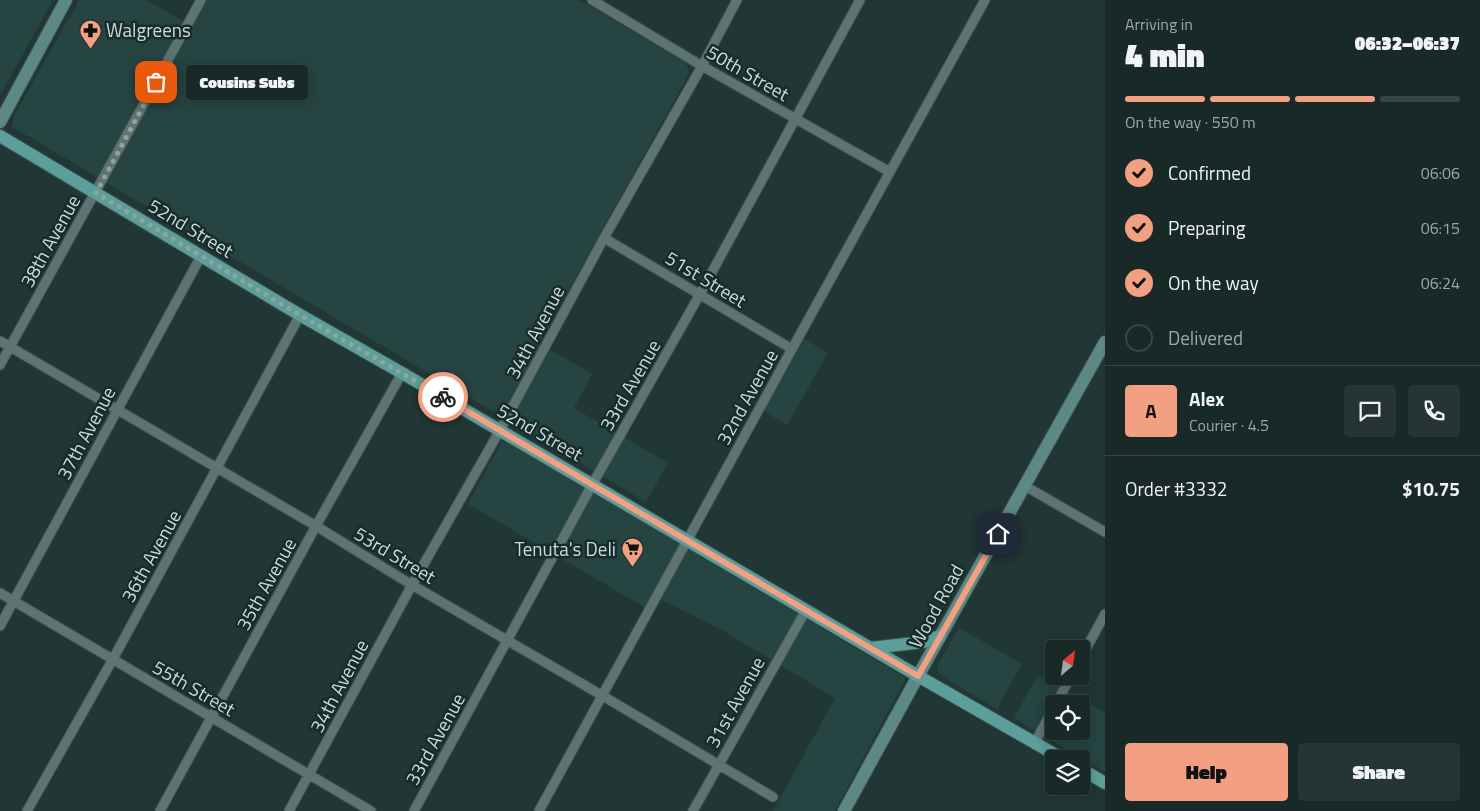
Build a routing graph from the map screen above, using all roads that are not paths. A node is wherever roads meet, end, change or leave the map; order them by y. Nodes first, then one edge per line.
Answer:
1 (66, 0) edge
2 (201, 0) edge
3 (592, 0) edge
4 (737, 0) edge
5 (860, 0) edge
6 (985, 0) edge
7 (603, 3) edge
8 (702, 66) junction
9 (795, 119) junction
10 (0, 122) edge
11 (0, 136) edge
12 (890, 172) junction
13 (96, 193) junction
14 (604, 238) junction
15 (201, 256) junction
16 (700, 294) junction
17 (300, 315) junction
18 (0, 341) edge
19 (1105, 342) edge
20 (10, 347) junction
21 (792, 349) junction
22 (0, 366) edge
23 (402, 373) junction
24 (117, 410) junction
25 (500, 430) junction
26 (217, 468) junction
27 (592, 484) junction
28 (1025, 486) junction
29 (316, 526) junction
30 (1105, 532) edge
31 (687, 540) junction
32 (412, 585) junction
33 (0, 593) edge
34 (14, 601) junction
35 (806, 610) junction
36 (1105, 614) edge
37 (0, 626) edge
38 (940, 636) junction
39 (508, 640) junction
40 (1090, 642) edge
41 (871, 648) junction
42 (113, 659) junction
43 (918, 676) junction
44 (603, 696) junction
45 (211, 716) junction
46 (1045, 723) edge
47 (1034, 742) junction
48 (1048, 750) edge
49 (719, 765) junction
50 (1090, 774) edge
51 (310, 775) junction
52 (1105, 783) edge
53 (772, 797) dead end
54 (28, 811) edge
55 (160, 811) edge
56 (289, 811) edge
57 (371, 811) edge
58 (414, 811) edge
59 (539, 811) edge
60 (693, 811) edge
61 (844, 811) edge

1 - 10 street
2 - 13 street, 38th Avenue
3 - 7 street, 50th Street
4 - 8 street, 34th Avenue
5 - 9 street, 33rd Avenue
6 - 12 street, 32nd Avenue
7 - 8 street, 50th Street
8 - 9 street, 50th Street
8 - 14 street, 34th Avenue
9 - 12 street, 50th Street
9 - 16 street, 33rd Avenue
11 - 13 main road, 52nd Street
12 - 21 street, 32nd Avenue
13 - 15 main road, 52nd Street
13 - 20 street, 38th Avenue
14 - 16 street, 51st Street
14 - 25 street, 34th Avenue
15 - 17 main road, 52nd Street
15 - 24 street, 37th Avenue
16 - 21 street, 51st Street
16 - 27 street, 33rd Avenue
17 - 23 main road, 52nd Street
17 - 26 street, 36th Avenue
18 - 20 street, 53rd Street
19 - 28 street, Wood Road
20 - 22 street, 38th Avenue
20 - 24 street, 53rd Street
21 - 31 street, 32nd Avenue
23 - 25 main road, 52nd Street
23 - 29 street, 35th Avenue
24 - 26 street, 53rd Street
24 - 34 street, 37th Avenue
25 - 27 main road, 52nd Street
25 - 32 street, 34th Avenue
26 - 29 street, 53rd Street
26 - 42 street, 36th Avenue
27 - 31 main road, 52nd Street
27 - 39 street, 33rd Avenue
28 - 30 street
28 - 38 street, Wood Road
29 - 32 street, 53rd Street
29 - 45 street, 35th Avenue
31 - 35 main road, 52nd Street
31 - 44 street, 32nd Avenue
32 - 39 street, 53rd Street
32 - 51 street, 34th Avenue
33 - 34 street, 55th Street
34 - 37 street, 37th Avenue
34 - 42 street, 55th Street
35 - 41 main road, 52nd Street
35 - 49 street, 31st Avenue
36 - 40 street
38 - 41 main road
38 - 43 street, Wood Road
39 - 44 street, 53rd Street
39 - 58 street, 33rd Avenue
41 - 43 main road, 52nd Street
42 - 45 street, 55th Street
42 - 54 street, 36th Avenue
43 - 47 main road, 52nd Street
43 - 61 street, Wood Road
44 - 49 street, 53rd Street
44 - 59 street, 32nd Avenue
45 - 51 street, 55th Street
45 - 55 street, 35th Avenue
46 - 47 street
47 - 48 main road, 52nd Street
49 - 53 street, 53rd Street
49 - 60 street, 31st Avenue
50 - 52 main road
51 - 56 street, 34th Avenue
51 - 57 street, 55th Street

